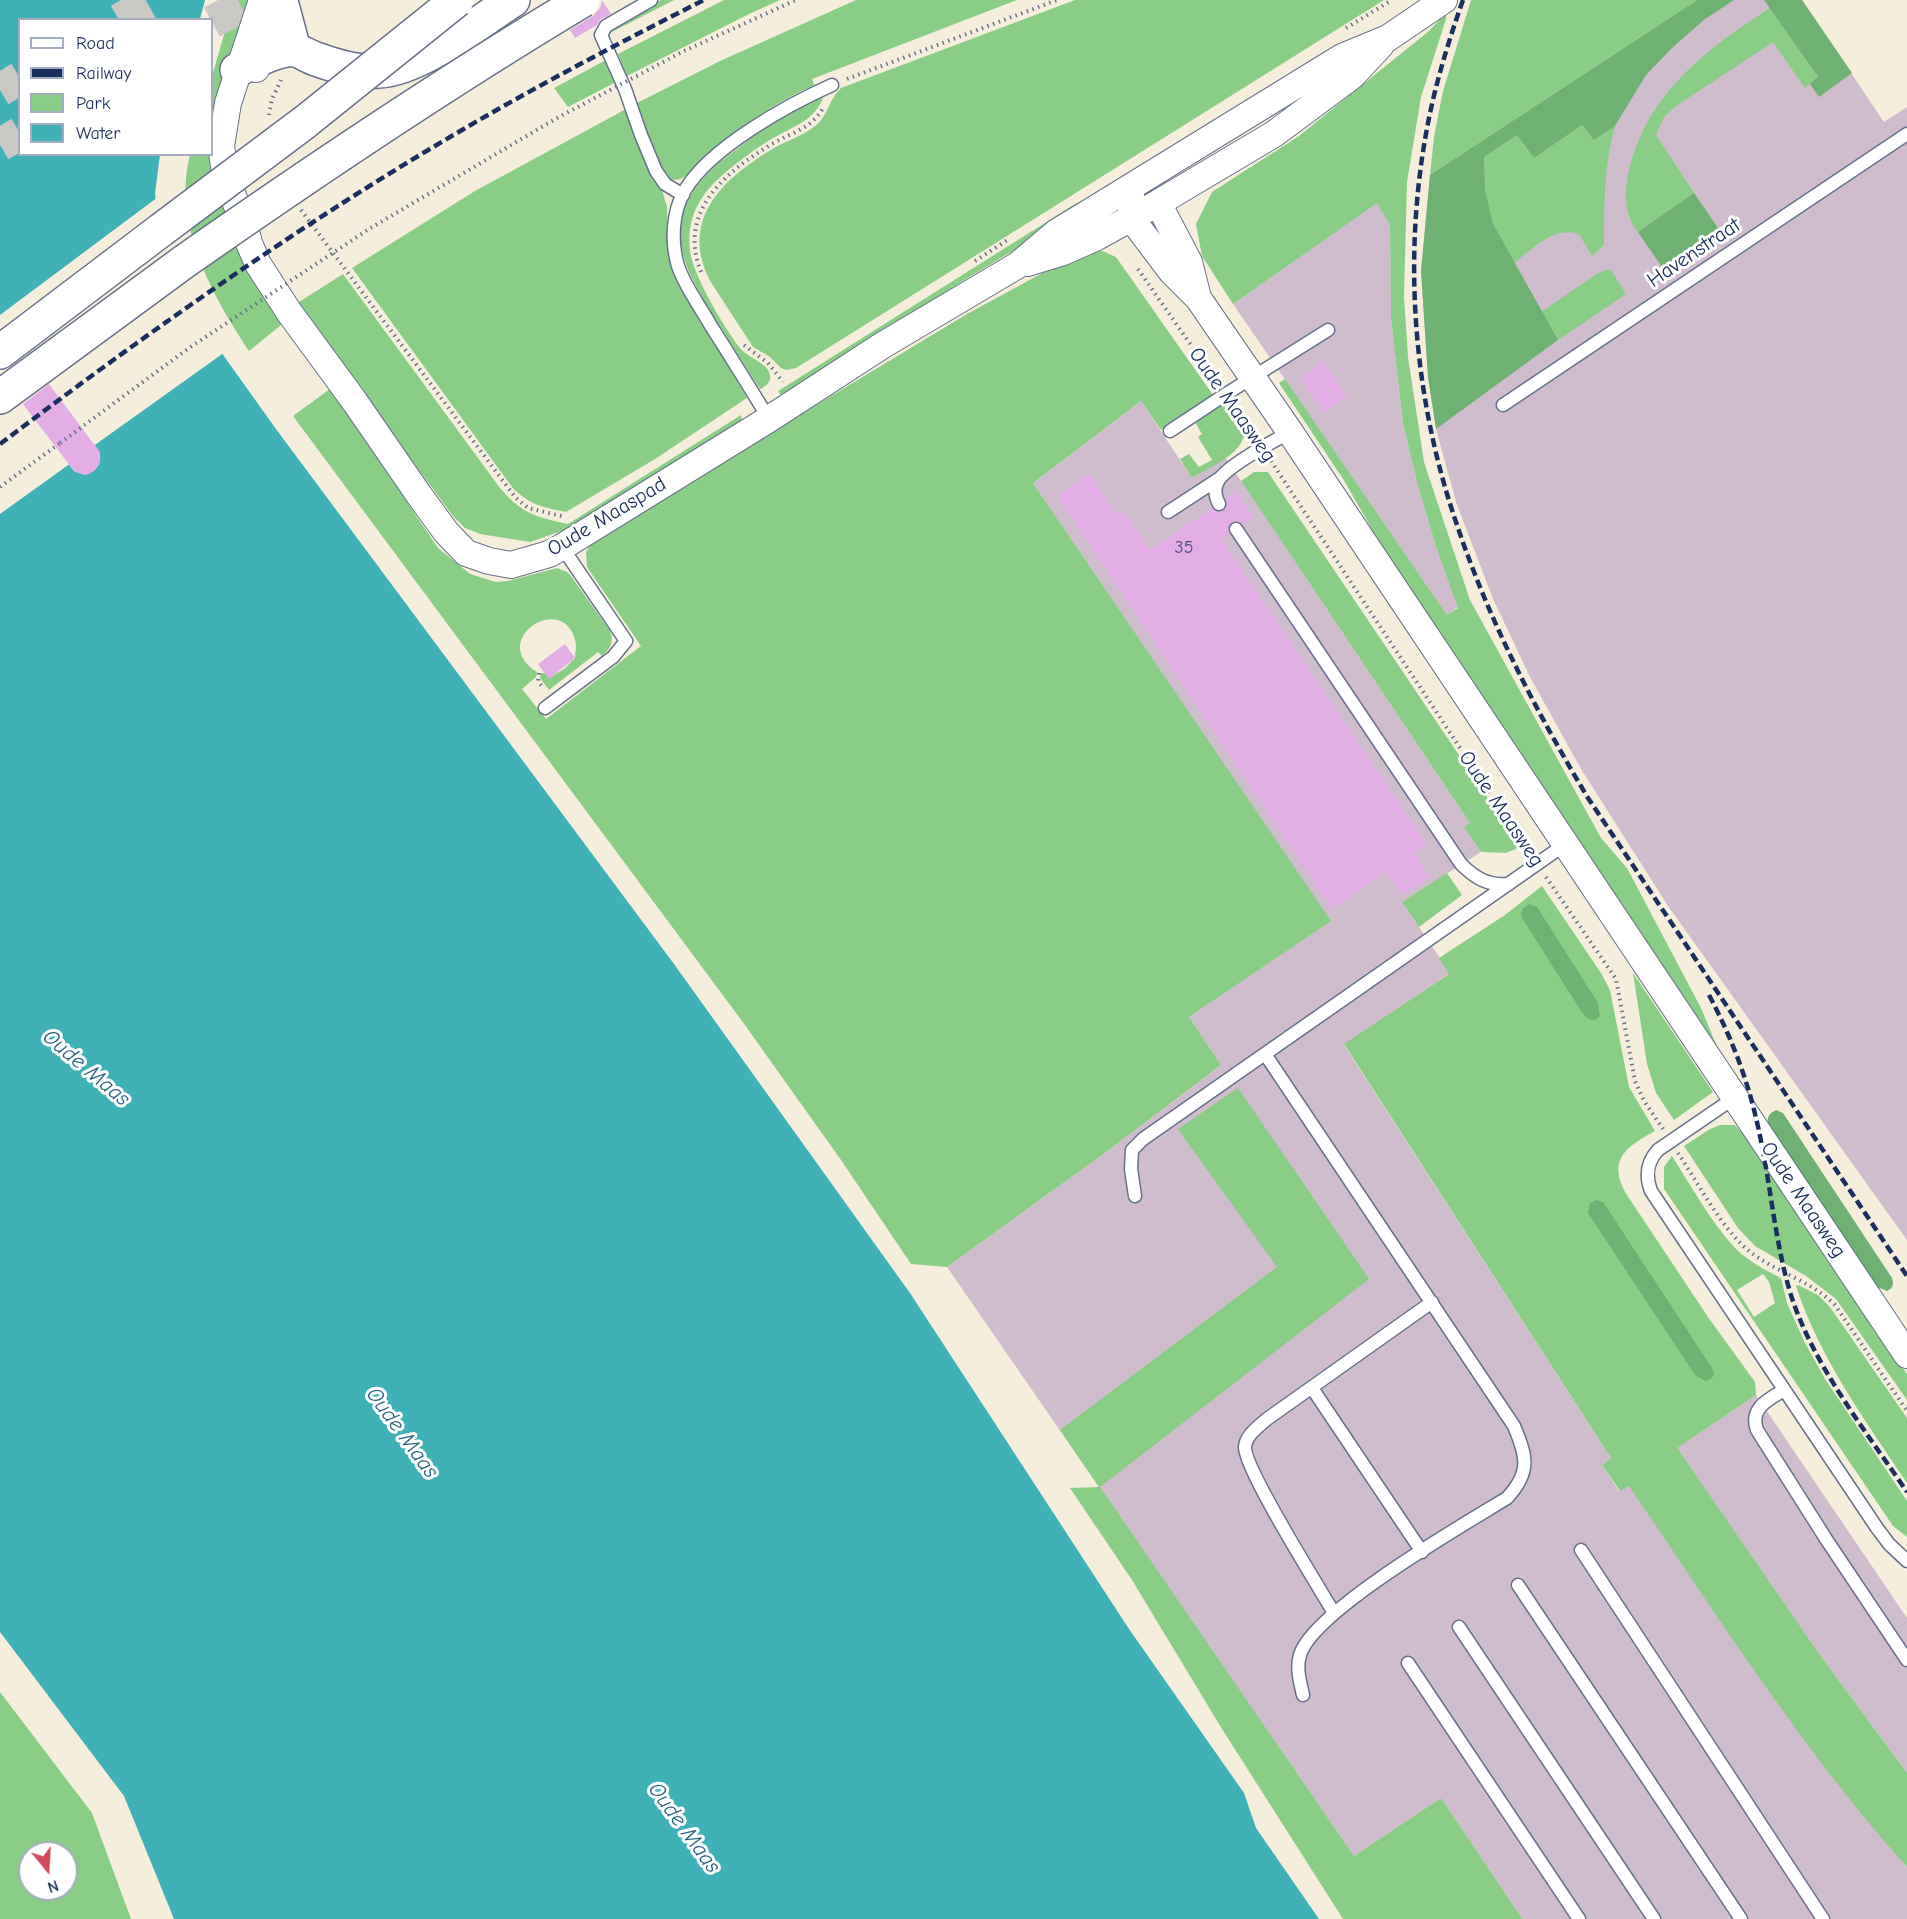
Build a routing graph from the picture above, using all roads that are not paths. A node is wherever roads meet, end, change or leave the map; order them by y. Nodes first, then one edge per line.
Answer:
1 (457, 0) edge
2 (513, 0) edge
3 (583, 0) edge
4 (651, 0) edge
5 (1444, 0) edge
6 (276, 2) edge
7 (1388, 38) junction
8 (294, 50) junction
9 (249, 64) junction
10 (832, 85) road end
11 (1907, 134) edge
12 (1131, 188) junction
13 (683, 195) junction
14 (1158, 203) junction
15 (1131, 218) junction
16 (1018, 265) junction
17 (1198, 298) junction
18 (1328, 330) dead end
19 (0, 352) edge
20 (1252, 377) junction
21 (0, 397) edge
22 (1503, 405) dead end
23 (763, 409) junction
24 (1170, 431) dead end
25 (1290, 432) junction
26 (1220, 478) junction
27 (1219, 504) dead end
28 (1168, 512) dead end
29 (1236, 529) dead end
30 (562, 547) junction
31 (544, 708) dead end
32 (1567, 843) junction
33 (1510, 883) junction
34 (1265, 1054) junction
35 (1734, 1098) junction
36 (1135, 1196) dead end
37 (1432, 1302) junction
38 (1907, 1354) edge
39 (1312, 1388) junction
40 (1784, 1390) junction
41 (1581, 1550) dead end
42 (1422, 1552) junction
43 (1907, 1561) edge
44 (1518, 1585) dead end
45 (1334, 1613) junction
46 (1459, 1627) dead end
47 (1907, 1660) edge
48 (1408, 1663) dead end
49 (1303, 1695) dead end
50 (1579, 1919) edge
51 (1654, 1919) edge
52 (1741, 1919) edge
53 (1823, 1919) edge

1 - 19 highway, bridge
2 - 8 highway
3 - 21 highway, bridge
4 - 13 lane
5 - 7 street
6 - 8 highway
6 - 9 street, Oude Maaspad
7 - 12 street
7 - 14 street
8 - 9 highway
9 - 30 street, Oude Maaspad
10 - 13 lane
11 - 22 lane, Havenstraat
12 - 14 street
12 - 15 street
12 - 16 street, Oude Maaspad
13 - 23 lane
14 - 15 street
14 - 17 street, Oude Maasweg
15 - 16 street, Oude Maaspad
15 - 17 street, Oude Maasweg
16 - 23 street, Oude Maaspad
17 - 20 street, Oude Maasweg
18 - 20 lane
20 - 24 lane
20 - 25 street, Oude Maasweg
23 - 30 street, Oude Maaspad
25 - 26 lane
25 - 32 street, Oude Maasweg
26 - 27 lane
26 - 28 lane
29 - 33 lane
30 - 31 lane
32 - 33 lane
32 - 35 street, Oude Maasweg
33 - 34 lane
34 - 36 lane
34 - 37 lane
35 - 38 street, Oude Maasweg
35 - 40 lane
37 - 39 lane
37 - 42 lane
39 - 42 lane
39 - 45 lane
40 - 43 lane
40 - 47 lane
41 - 53 lane
42 - 45 lane
44 - 52 lane
45 - 49 lane
46 - 51 lane
48 - 50 lane

